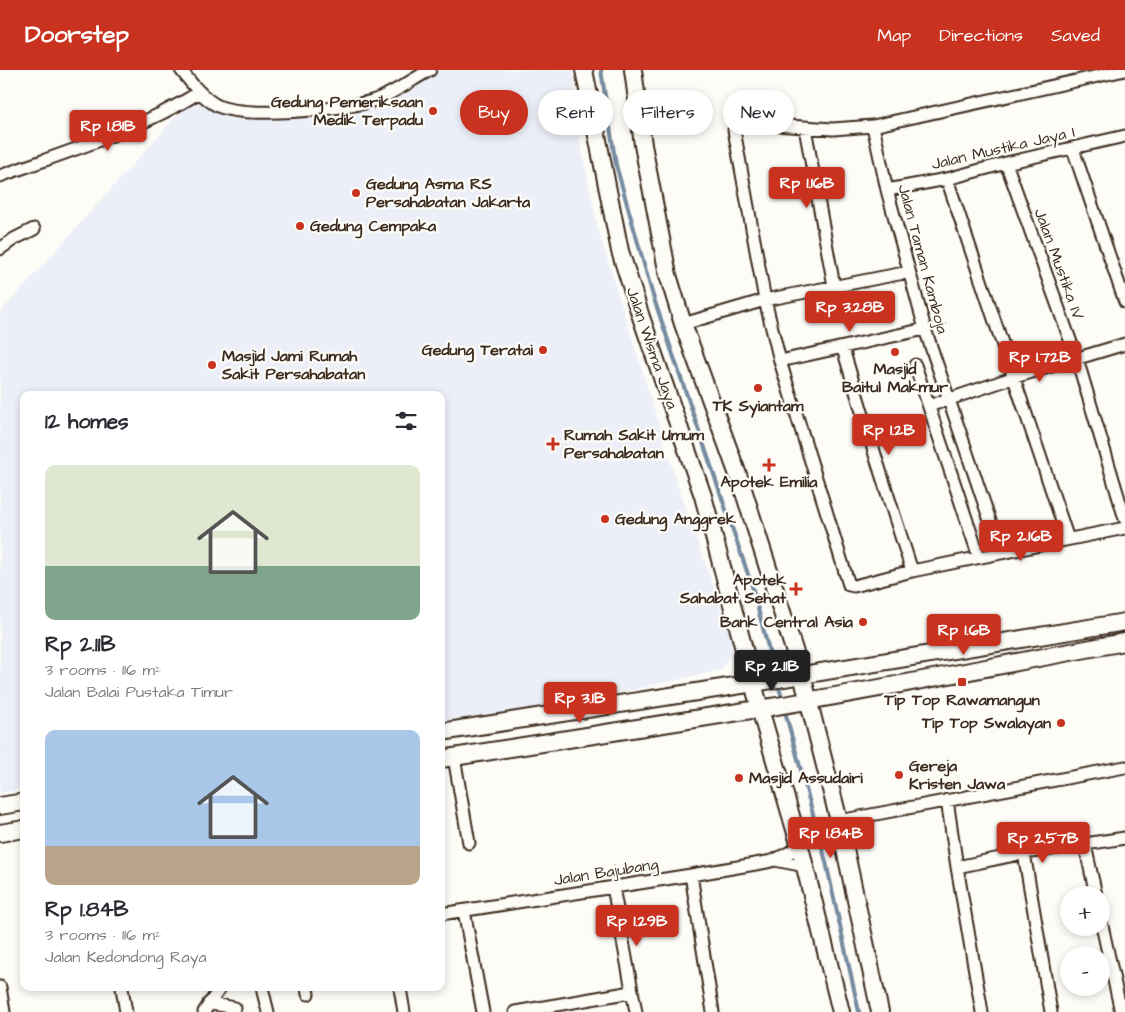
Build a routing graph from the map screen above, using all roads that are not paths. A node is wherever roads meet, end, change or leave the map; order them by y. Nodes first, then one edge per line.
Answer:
1 (181, 70) edge
2 (430, 70) edge
3 (584, 70) edge
4 (633, 70) edge
5 (1125, 70) edge
6 (200, 92) junction
7 (873, 126) junction
8 (805, 128) junction
9 (1125, 136) edge
10 (1073, 149) junction
11 (1006, 163) junction
12 (0, 176) edge
13 (948, 179) junction
14 (887, 190) junction
15 (34, 229) dead end
16 (0, 249) edge
17 (909, 272) junction
18 (834, 286) junction
19 (765, 300) junction
20 (1125, 302) edge
21 (683, 324) junction
22 (925, 329) junction
23 (1125, 344) edge
24 (843, 349) junction
25 (1076, 360) junction
26 (780, 362) junction
27 (915, 365) dead end
28 (1015, 377) junction
29 (948, 399) junction
30 (929, 406) junction
31 (1125, 519) edge
32 (1125, 528) edge
33 (1068, 539) junction
34 (1000, 554) junction
35 (979, 557) junction
36 (912, 571) junction
37 (1125, 622) edge
38 (1125, 642) edge
39 (798, 676) junction
40 (758, 683) junction
41 (804, 701) junction
42 (766, 708) junction
43 (593, 709) junction
44 (445, 731) edge
45 (598, 735) junction
46 (448, 758) edge
47 (1125, 767) edge
48 (947, 800) junction
49 (20, 803) edge
50 (0, 806) edge
51 (839, 822) junction
52 (20, 830) edge
53 (0, 832) edge
54 (1125, 838) edge
55 (469, 843) dead end
56 (1085, 845) junction
57 (800, 847) junction
58 (1024, 854) junction
59 (775, 860) junction
60 (805, 866) junction
61 (957, 867) junction
62 (691, 875) junction
63 (1094, 886) edge
64 (613, 887) junction
65 (464, 911) junction
66 (445, 913) edge
67 (1104, 936) edge
68 (0, 987) edge
69 (122, 991) edge
70 (218, 991) edge
71 (263, 991) edge
72 (400, 991) edge
73 (632, 992) junction
74 (206, 1008) edge
75 (235, 1008) dead end
76 (4, 1012) edge
77 (126, 1012) edge
78 (268, 1012) edge
79 (404, 1012) edge
80 (483, 1012) edge
81 (514, 1012) edge
82 (636, 1012) edge
83 (713, 1012) edge
84 (841, 1012) edge
85 (880, 1012) edge
86 (982, 1012) edge
87 (1052, 1012) edge
88 (1120, 1012) edge

1 - 6 street
2 - 6 street
3 - 40 street, Jalan Wisma Jaya
4 - 21 street
5 - 7 street
6 - 12 street
7 - 8 street
7 - 14 street, Jalan Taman Kamboja
8 - 18 street
8 - 19 street
9 - 10 street, Jalan Mustika Jaya I
10 - 11 street, Jalan Mustika Jaya I
10 - 20 street
11 - 13 street, Jalan Mustika Jaya I
11 - 25 street, Jalan Mustika IV
13 - 14 street, Jalan Mustika Jaya I
13 - 28 street
14 - 17 street, Jalan Taman Kamboja
15 - 16 street
17 - 18 street
17 - 22 street, Jalan Taman Kamboja
18 - 19 street
19 - 21 street
19 - 26 street
21 - 39 street
22 - 24 street
22 - 29 street, Jalan Taman Kamboja
23 - 25 street
24 - 26 street
24 - 36 street
25 - 28 street
25 - 31 street, Jalan Mustika IV
26 - 36 street
27 - 30 street
28 - 29 street
28 - 33 street
29 - 30 street
29 - 34 street, Jalan Taman Kamboja
30 - 35 street
32 - 33 street
33 - 34 street
34 - 35 street
35 - 36 street
37 - 39 street
38 - 41 street
39 - 40 street
39 - 41 street
40 - 42 street, Jalan Wisma Jaya
40 - 43 street
41 - 42 street
41 - 51 street
42 - 45 street
42 - 57 street, Jalan Wisma Jaya
43 - 44 street
43 - 45 street
45 - 46 street
46 - 55 street
47 - 48 street
48 - 51 street
48 - 61 street
49 - 50 street
51 - 85 street
52 - 53 street
54 - 56 street
56 - 58 street
56 - 63 street
57 - 59 street, Jalan Bajubang
57 - 60 street, Jalan Wisma Jaya
58 - 61 street
58 - 87 street
59 - 60 street, Jalan Bajubang
59 - 62 street, Jalan Bajubang
60 - 84 street, Jalan Wisma Jaya
61 - 86 street
62 - 64 street, Jalan Bajubang
62 - 83 street
64 - 65 street, Jalan Bajubang
64 - 73 street
65 - 66 street, Jalan Bajubang
65 - 80 street
67 - 88 street
68 - 76 street
69 - 77 street
70 - 74 street
71 - 78 street
72 - 79 street
73 - 81 street
73 - 82 street
74 - 75 street

